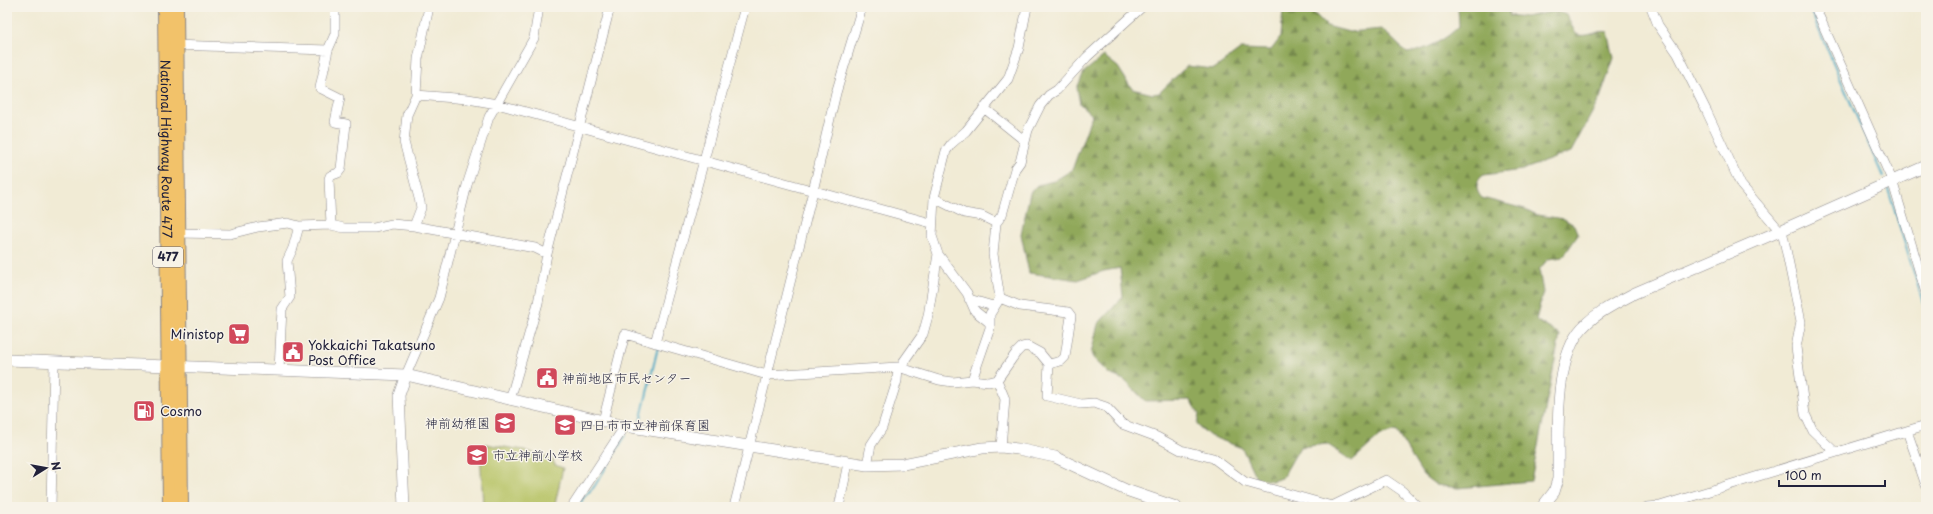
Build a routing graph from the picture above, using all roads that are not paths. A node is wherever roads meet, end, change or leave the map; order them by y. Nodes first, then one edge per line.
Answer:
1 (165, 7) edge
2 (176, 7) edge
3 (335, 7) edge
4 (428, 7) edge
5 (539, 7) edge
6 (610, 7) edge
7 (745, 7) edge
8 (862, 7) edge
9 (1027, 7) edge
10 (1142, 7) edge
11 (1651, 7) edge
12 (1815, 7) edge
13 (171, 45) junction
14 (328, 50) junction
15 (416, 95) junction
16 (497, 104) junction
17 (984, 108) junction
18 (579, 127) junction
19 (1025, 141) junction
20 (704, 162) junction
21 (1926, 166) edge
22 (1892, 180) junction
23 (813, 191) junction
24 (934, 198) junction
25 (931, 223) junction
26 (996, 223) junction
27 (332, 225) junction
28 (300, 226) junction
29 (414, 226) junction
30 (1781, 230) junction
31 (179, 233) junction
32 (455, 233) junction
33 (548, 254) junction
34 (938, 254) junction
35 (1926, 293) edge
36 (1000, 298) junction
37 (969, 299) junction
38 (994, 306) junction
39 (990, 322) junction
40 (658, 344) junction
41 (7, 360) edge
42 (54, 362) junction
43 (1049, 364) junction
44 (174, 366) junction
45 (900, 367) junction
46 (279, 370) junction
47 (406, 375) junction
48 (767, 375) junction
49 (972, 380) junction
50 (997, 380) junction
51 (510, 400) junction
52 (603, 421) junction
53 (1926, 425) edge
54 (625, 426) junction
55 (1907, 431) junction
56 (748, 447) junction
57 (1001, 447) junction
58 (1835, 452) junction
59 (848, 463) junction
60 (867, 465) junction
61 (1926, 485) edge
62 (1545, 506) edge
63 (1661, 506) edge
64 (50, 507) edge
65 (170, 507) edge
66 (181, 507) edge
67 (404, 507) edge
68 (572, 507) edge
69 (734, 507) edge
70 (839, 507) edge
71 (1176, 507) edge
72 (1418, 507) edge
73 (1647, 507) edge

1 - 13 highway, National Highway Route 477 / 477
2 - 13 highway, National Highway Route 477 / 477
3 - 14 street
4 - 15 street
5 - 16 street
6 - 18 street
7 - 20 street
8 - 23 street
9 - 17 street
10 - 19 street
11 - 30 street
12 - 22 street
13 - 14 street
13 - 31 highway, National Highway Route 477 / 477
13 - 44 highway, National Highway Route 477 / 477
14 - 27 street
15 - 16 street
15 - 29 street
16 - 18 street
16 - 32 street
17 - 19 street
17 - 24 street
18 - 20 street
18 - 33 street
19 - 26 street
20 - 23 street
20 - 40 street
21 - 22 street
22 - 30 street
22 - 35 street
23 - 25 street
23 - 48 street
24 - 25 street
24 - 26 street
25 - 34 street
26 - 36 street
27 - 28 street
27 - 29 street
28 - 31 street
28 - 46 street
29 - 32 street
30 - 58 street
30 - 62 street
31 - 44 highway, National Highway Route 477 / 477
32 - 33 street
32 - 47 street
33 - 51 street
34 - 37 street
34 - 45 street
36 - 38 street
36 - 43 street
37 - 38 street
37 - 39 street
38 - 39 street
39 - 49 street
40 - 48 street
40 - 52 street
41 - 42 street
42 - 44 street
42 - 64 street
43 - 50 street
43 - 72 street
44 - 46 street
44 - 65 highway, National Highway Route 477 / 477
44 - 66 highway, National Highway Route 477 / 477
45 - 48 street
45 - 49 street
45 - 60 street
46 - 47 street
47 - 51 street
47 - 67 street
48 - 56 street
49 - 50 street
50 - 57 street
51 - 52 street
52 - 54 street
53 - 55 street
54 - 56 street
54 - 68 street
55 - 58 street
55 - 61 street
56 - 59 street
56 - 69 street
57 - 60 street
57 - 71 street
58 - 63 street
59 - 60 street
59 - 70 street
63 - 73 street

